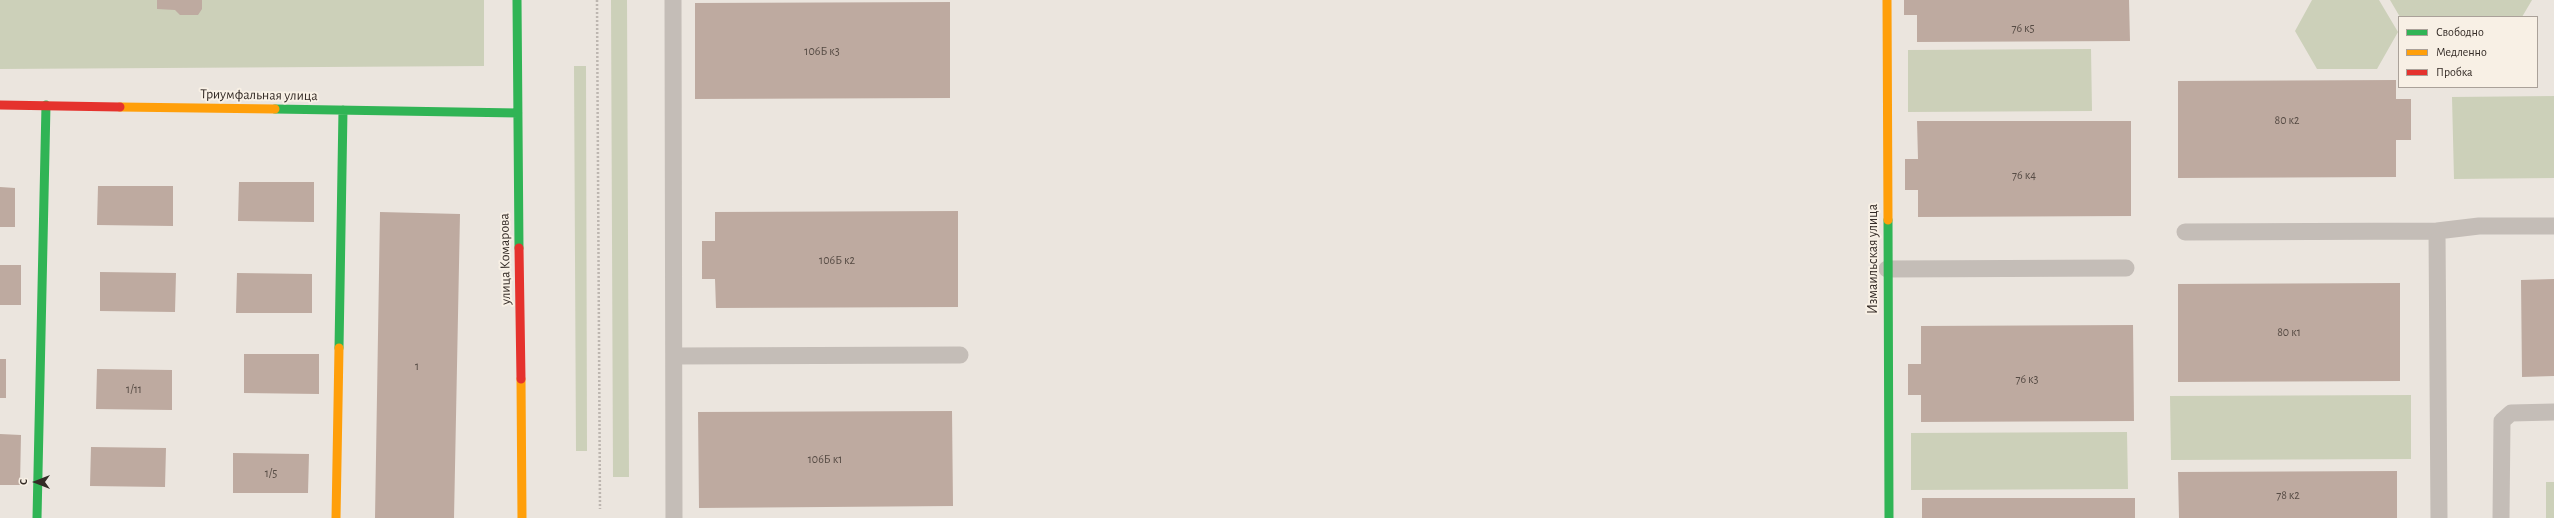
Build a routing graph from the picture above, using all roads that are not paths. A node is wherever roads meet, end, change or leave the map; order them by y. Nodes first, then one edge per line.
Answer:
1 (517, 0) edge
2 (673, 0) edge
3 (1886, 0) edge
4 (0, 105) edge
5 (46, 105) junction
6 (343, 110) junction
7 (518, 113) junction
8 (2554, 226) edge
9 (2437, 231) junction
10 (2185, 232) dead end
11 (2126, 268) dead end
12 (1887, 269) junction
13 (960, 355) dead end
14 (674, 356) junction
15 (2554, 412) edge
16 (37, 518) edge
17 (336, 518) edge
18 (522, 518) edge
19 (674, 518) edge
20 (1889, 518) edge
21 (2439, 518) edge
22 (2501, 518) edge

1 - 7 street, улица Комарова
2 - 14 lane
3 - 12 street, Измаильская улица
4 - 5 street, Триумфальная улица
5 - 6 street, Триумфальная улица
5 - 16 street
6 - 7 street, Триумфальная улица
6 - 17 street
7 - 18 street, улица Комарова
8 - 9 lane
9 - 10 lane
9 - 21 lane
11 - 12 lane
12 - 20 street, Измаильская улица
13 - 14 lane
14 - 19 lane
15 - 22 lane

